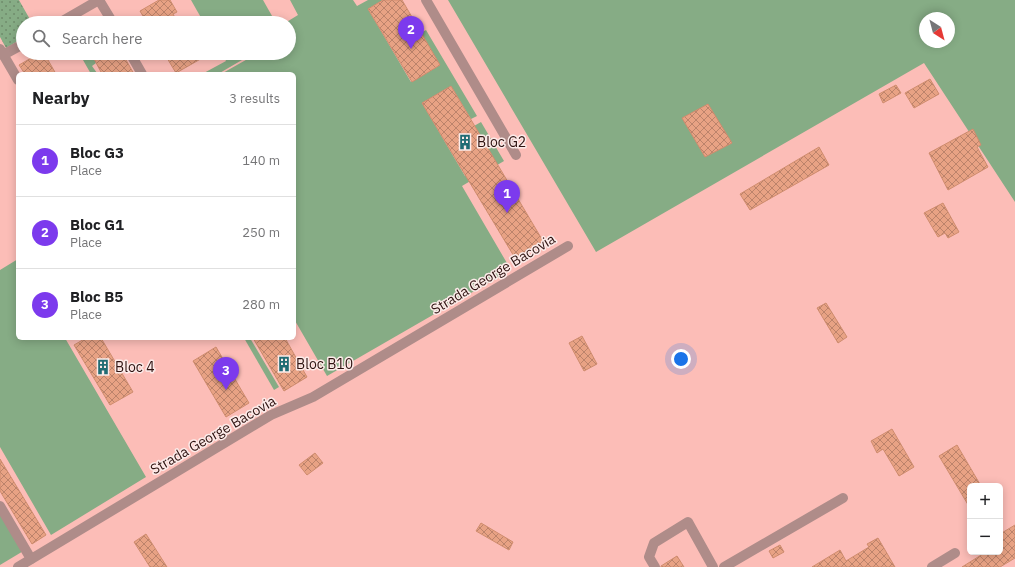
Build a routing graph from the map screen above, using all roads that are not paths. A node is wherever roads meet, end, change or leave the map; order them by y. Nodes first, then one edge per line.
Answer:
1 (99, 0) edge
2 (426, 0) edge
3 (71, 16) edge
4 (109, 16) edge
5 (16, 47) edge
6 (2, 52) edge
7 (134, 60) edge
8 (141, 72) edge
9 (16, 76) edge
10 (516, 155) dead end
11 (568, 246) dead end
12 (843, 498) dead end
13 (0, 506) edge
14 (955, 553) dead end
15 (31, 559) junction
16 (18, 567) edge
17 (655, 567) edge
18 (713, 567) edge
19 (724, 567) edge
20 (932, 567) edge

1 - 3 street
1 - 4 street
2 - 10 street
5 - 6 street
6 - 9 street
7 - 8 street
11 - 15 street, Strada George Bacovia
12 - 19 street
13 - 15 street
14 - 20 street
15 - 16 street, Strada George Bacovia
17 - 18 street

